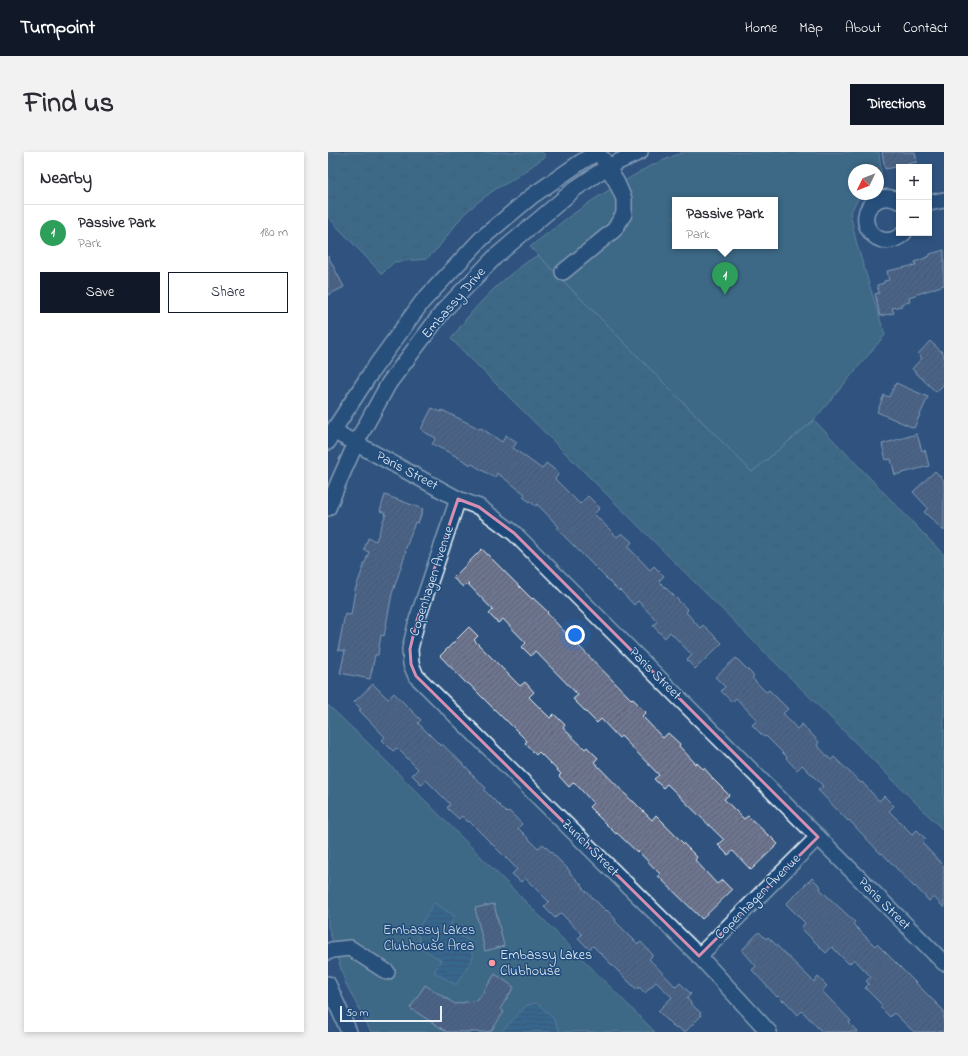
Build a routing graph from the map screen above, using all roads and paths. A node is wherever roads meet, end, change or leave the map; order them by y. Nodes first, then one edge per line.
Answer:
1 (599, 152) edge
2 (633, 153) edge
3 (607, 168) junction
4 (897, 200) edge
5 (944, 200) edge
6 (932, 202) edge
7 (901, 236) edge
8 (563, 272) dead end
9 (331, 436) edge
10 (356, 443) junction
11 (458, 499) junction
12 (328, 508) edge
13 (411, 664) joint
14 (818, 837) junction
15 (328, 952) edge
16 (699, 956) junction
17 (944, 963) edge
18 (387, 972) dead end
19 (328, 984) edge
20 (349, 1032) edge
21 (769, 1032) edge

1 - 3 street
1 - 9 street, Embassy Drive
2 - 3 street, Embassy Drive
3 - 8 street
3 - 10 street, Embassy Drive
4 - 7 street
5 - 6 street
9 - 10 street, Paris Street
10 - 11 street, Paris Street
10 - 12 street, Embassy Drive
11 - 13 street, Copenhagen Avenue
11 - 14 street, Paris Street
13 - 16 street, Zurich Street
14 - 16 street, Copenhagen Avenue
14 - 17 street, Paris Street
15 - 18 street
16 - 21 street, Zurich Street
19 - 20 street

